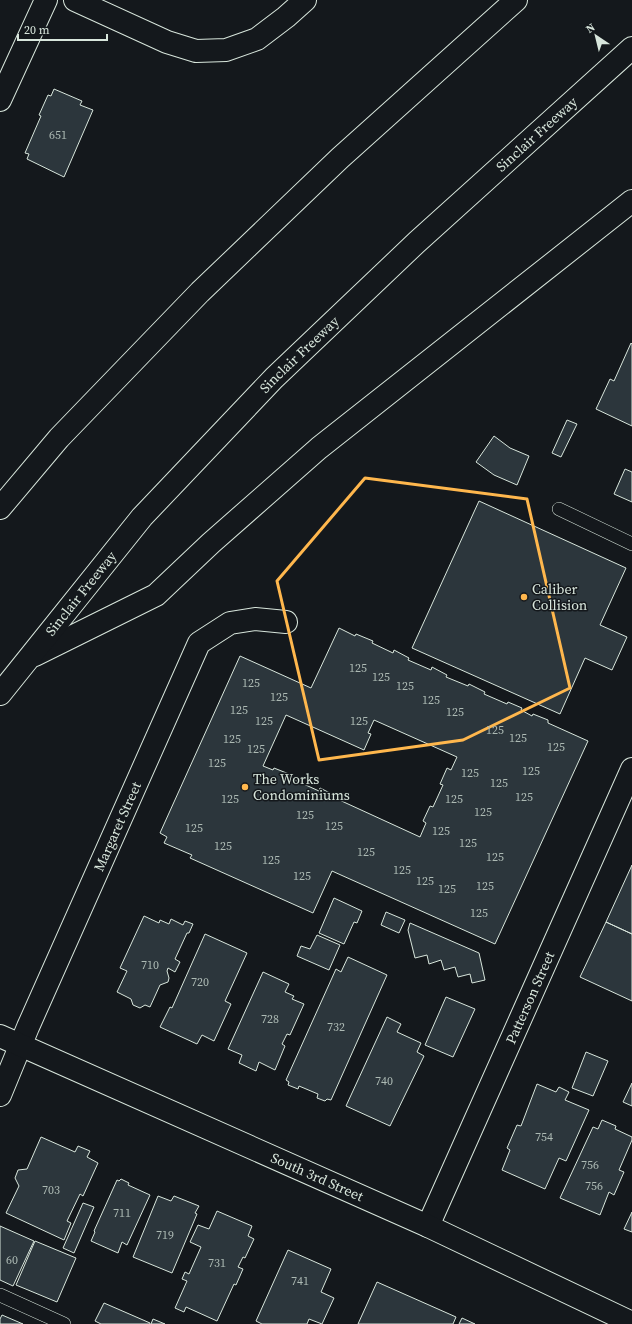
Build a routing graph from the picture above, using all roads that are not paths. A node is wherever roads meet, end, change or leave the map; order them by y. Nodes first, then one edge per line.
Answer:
1 (46, 0) edge
2 (75, 0) edge
3 (305, 0) edge
4 (516, 0) edge
5 (632, 48) edge
6 (0, 100) edge
7 (632, 201) edge
8 (0, 508) edge
9 (559, 509) dead end
10 (632, 544) edge
11 (286, 622) dead end
12 (29, 658) junction
13 (0, 694) edge
14 (632, 769) edge
15 (0, 1036) edge
16 (20, 1045) junction
17 (0, 1096) edge
18 (428, 1226) junction
19 (0, 1295) edge
20 (632, 1322) edge
21 (64, 1324) edge

1 - 6 main road
2 - 3 main road
4 - 8 main road
5 - 12 main road, Sinclair Freeway
7 - 12 main road
9 - 10 lane
11 - 16 main road, Margaret Street
12 - 13 main road, Sinclair Freeway
14 - 18 main road, Patterson Street
15 - 16 main road, South 3rd Street
16 - 17 main road, Margaret Street
16 - 18 main road, South 3rd Street
18 - 20 main road, South 3rd Street
19 - 21 lane

